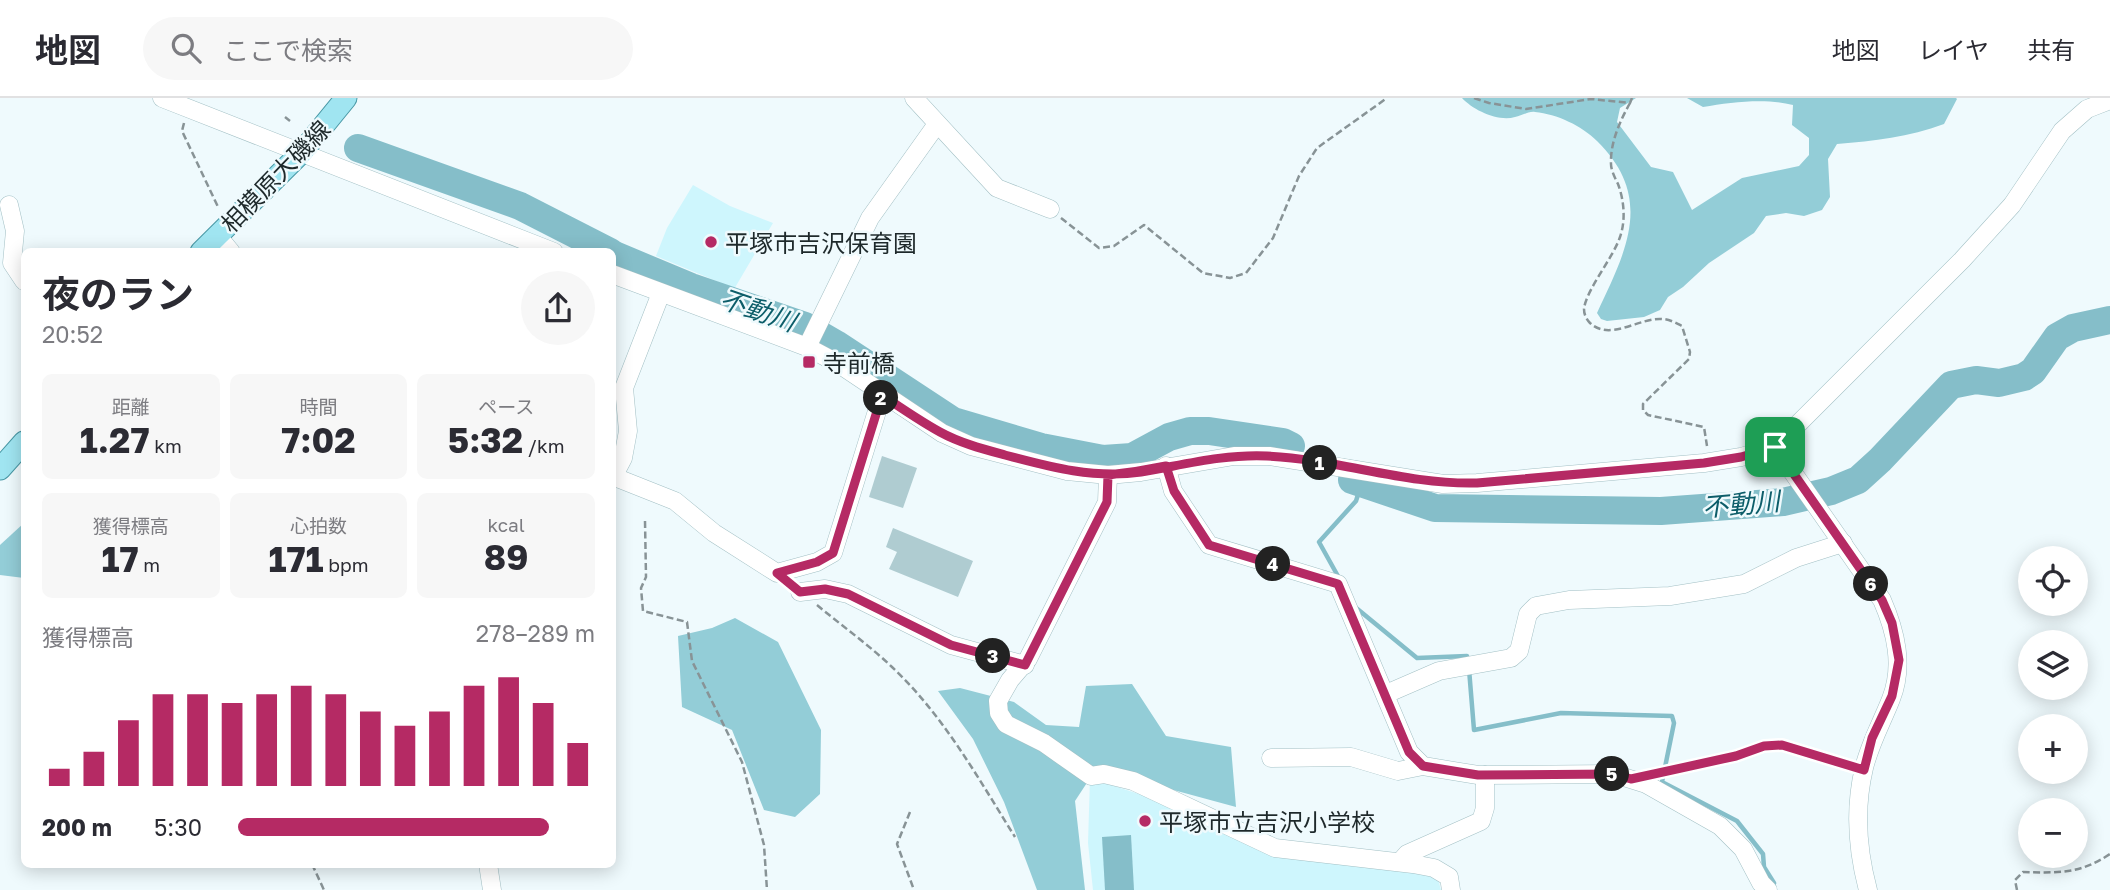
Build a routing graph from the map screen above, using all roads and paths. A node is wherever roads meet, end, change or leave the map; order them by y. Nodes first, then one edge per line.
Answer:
1 (162, 98) edge
2 (346, 98) edge
3 (914, 98) edge
4 (1387, 98) edge
5 (1474, 98) edge
6 (1632, 98) edge
7 (2110, 100) edge
8 (1630, 103) junction
9 (187, 107) junction
10 (285, 117) dead end
11 (290, 121) dead end
12 (937, 124) junction
13 (302, 152) junction
14 (9, 205) dead end
15 (1050, 209) joint
16 (222, 230) junction
17 (527, 247) edge
18 (205, 248) edge
19 (229, 248) edge
20 (6, 264) edge
21 (616, 276) edge
22 (21, 278) edge
23 (661, 293) junction
24 (807, 347) junction
25 (882, 395) junction
26 (21, 445) edge
27 (1775, 447) junction
28 (1709, 463) junction
29 (1166, 466) junction
30 (0, 469) edge
31 (616, 471) edge
32 (1108, 475) junction
33 (616, 478) edge
34 (645, 521) dead end
35 (1843, 543) junction
36 (800, 592) joint
37 (1025, 665) junction
38 (1386, 694) junction
39 (1271, 758) dead end
40 (1423, 766) junction
41 (1864, 770) junction
42 (1658, 773) dead end
43 (1485, 775) junction
44 (910, 812) dead end
45 (1015, 838) dead end
46 (2110, 854) edge
47 (1400, 862) junction
48 (314, 868) edge
49 (489, 868) edge
50 (324, 890) edge
51 (492, 890) edge
52 (767, 890) edge
53 (914, 890) edge
54 (1451, 890) edge
55 (1768, 890) edge
56 (1868, 890) edge
57 (2017, 890) edge

1 - 9 street
2 - 13 main road, 相模原大磯線
3 - 12 street
4 - 15 path
5 - 8 path
6 - 8 path
7 - 27 street
8 - 28 path
9 - 13 street
9 - 16 path
10 - 11 path
12 - 15 street
12 - 24 street
13 - 16 main road, 相模原大磯線
13 - 17 street
14 - 20 street
16 - 18 main road, 相模原大磯線
16 - 19 street
20 - 22 street
21 - 23 street
23 - 24 street
23 - 31 street
24 - 25 street
25 - 32 street
25 - 33 street
26 - 30 main road
27 - 28 street
27 - 35 street
28 - 29 street
29 - 32 street
29 - 38 street
32 - 37 street
34 - 52 path
35 - 38 street
35 - 41 street
36 - 37 street
36 - 45 path
37 - 47 street
38 - 40 street
39 - 40 street
40 - 43 street
41 - 42 path
41 - 56 street
43 - 47 street
43 - 55 street
44 - 53 path
46 - 57 path
47 - 54 street
48 - 50 path
49 - 51 street

